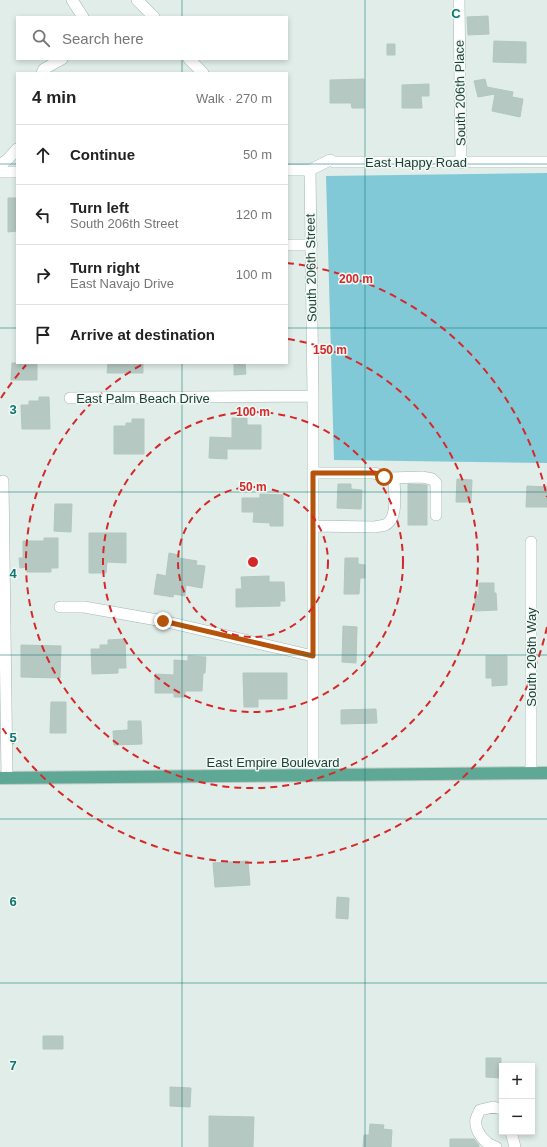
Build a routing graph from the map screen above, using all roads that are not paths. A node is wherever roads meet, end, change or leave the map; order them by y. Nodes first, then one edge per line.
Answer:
1 (72, 0) edge
2 (137, 0) edge
3 (459, 0) edge
4 (82, 16) edge
5 (153, 16) edge
6 (60, 60) edge
7 (190, 60) edge
8 (43, 72) edge
9 (201, 72) edge
10 (16, 150) edge
11 (547, 162) edge
12 (461, 163) junction
13 (0, 165) edge
14 (289, 167) edge
15 (310, 170) junction
16 (0, 172) edge
17 (16, 172) edge
18 (312, 245) junction
19 (288, 246) edge
20 (313, 396) junction
21 (70, 398) dead end
22 (313, 473) junction
23 (394, 478) junction
24 (3, 481) dead end
25 (436, 515) dead end
26 (313, 526) junction
27 (530, 542) dead end
28 (60, 607) dead end
29 (313, 656) junction
30 (531, 773) junction
31 (547, 773) edge
32 (313, 775) junction
33 (4, 778) edge
34 (499, 1108) edge
35 (513, 1135) edge
36 (496, 1147) edge
37 (515, 1147) edge

1 - 4 street
2 - 5 street
3 - 12 street, South 206th Place
6 - 8 street
7 - 9 street
10 - 13 street
11 - 12 street, East Happy Road
12 - 15 street, East Happy Road
14 - 15 street, East Happy Road
15 - 18 street, South 206th Street
16 - 17 street
18 - 19 street
18 - 20 street, South 206th Street
20 - 21 street, East Palm Beach Drive
20 - 22 street, South 206th Street
22 - 23 street
22 - 26 street, South 206th Street
23 - 25 street
23 - 26 street
24 - 33 street
26 - 29 street, South 206th Street
27 - 30 street, South 206th Way
28 - 29 street
29 - 32 street, South 206th Street
30 - 31 main road, East Empire Boulevard
30 - 32 main road, East Empire Boulevard
32 - 33 main road, East Empire Boulevard
34 - 36 street
35 - 37 street

